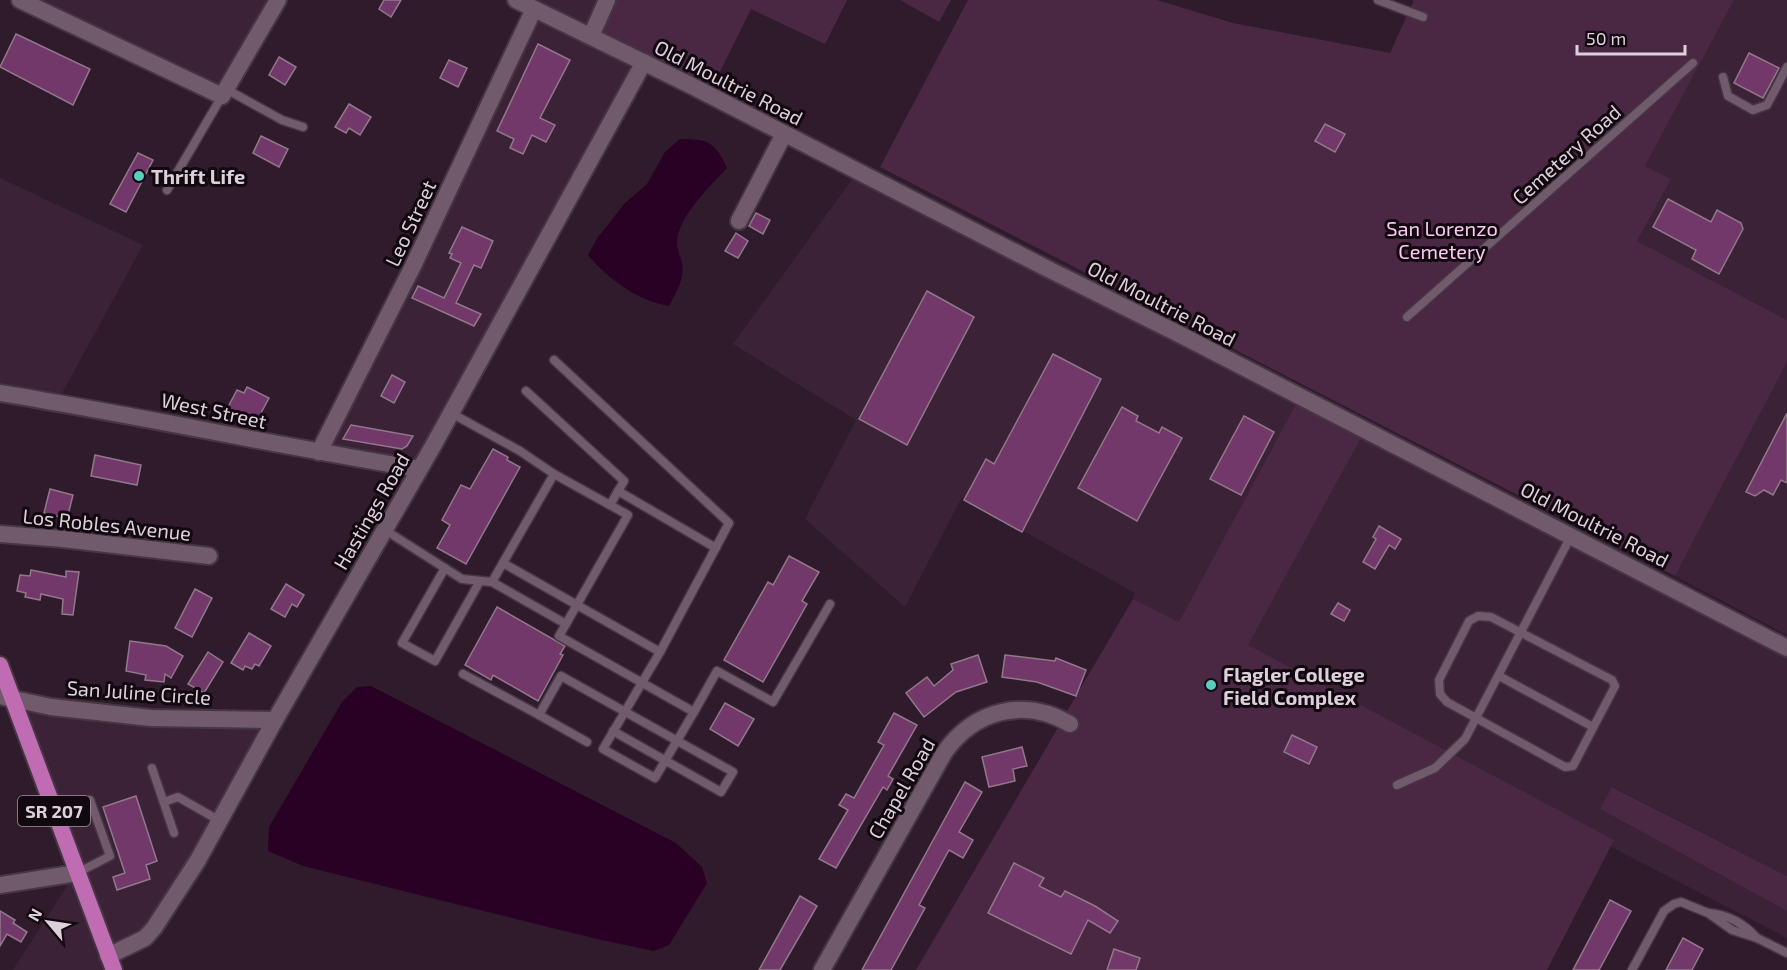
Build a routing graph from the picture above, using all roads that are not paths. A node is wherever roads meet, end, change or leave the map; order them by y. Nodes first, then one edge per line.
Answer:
1 (20, 0) edge
2 (278, 0) edge
3 (516, 0) edge
4 (607, 0) edge
5 (1378, 0) edge
6 (534, 9) junction
7 (1423, 17) dead end
8 (591, 36) junction
9 (644, 62) junction
10 (1693, 63) dead end
11 (1787, 67) edge
12 (1723, 77) dead end
13 (224, 93) junction
14 (303, 127) dead end
15 (784, 134) junction
16 (167, 190) dead end
17 (739, 221) dead end
18 (1407, 317) dead end
19 (554, 360) dead end
20 (526, 391) dead end
21 (0, 393) edge
22 (451, 413) junction
23 (319, 452) junction
24 (419, 469) junction
25 (554, 474) junction
26 (618, 491) junction
27 (610, 505) junction
28 (385, 530) junction
29 (0, 534) edge
30 (1571, 536) junction
31 (716, 548) junction
32 (209, 556) dead end
33 (503, 563) junction
34 (445, 568) junction
35 (480, 581) junction
36 (492, 582) junction
37 (830, 604) dead end
38 (577, 605) junction
39 (566, 624) junction
40 (1522, 633) junction
41 (1787, 648) edge
42 (660, 652) junction
43 (0, 665) edge
44 (463, 674) dead end
45 (1499, 676) junction
46 (642, 683) junction
47 (6, 697) edge
48 (625, 711) junction
49 (694, 712) junction
50 (539, 715) junction
51 (1476, 718) junction
52 (275, 720) junction
53 (1070, 724) dead end
54 (1593, 727) junction
55 (613, 731) junction
56 (677, 740) junction
57 (587, 742) dead end
58 (666, 760) junction
59 (152, 768) dead end
60 (1397, 785) dead end
61 (164, 802) junction
62 (55, 814) junction
63 (220, 821) junction
64 (174, 833) dead end
65 (77, 873) junction
66 (0, 885) edge
67 (1787, 953) edge
68 (111, 963) edge
69 (822, 970) edge
70 (1632, 970) edge

1 - 13 street
2 - 13 street
3 - 6 street, Old Moultrie Road
4 - 8 street
5 - 7 lane
6 - 8 street, Old Moultrie Road
6 - 23 street, Leo Street
8 - 9 street, Old Moultrie Road
9 - 15 street, Old Moultrie Road
9 - 22 street, Hastings Road
10 - 18 lane, Cemetery Road
11 - 12 lane
13 - 14 lane
13 - 16 lane
15 - 17 street
15 - 30 street, Old Moultrie Road
19 - 31 lane
20 - 26 lane
21 - 23 street, West Street
22 - 24 street, Hastings Road
22 - 25 lane
23 - 24 street, West Street
24 - 28 street, Hastings Road
25 - 27 lane
25 - 33 lane
26 - 27 lane
26 - 31 lane
27 - 38 lane
28 - 34 lane
28 - 52 street, Hastings Road
29 - 32 street, Los Robles Avenue
30 - 40 lane
30 - 41 street, Old Moultrie Road
31 - 42 lane
33 - 36 lane
33 - 38 lane
34 - 35 lane
34 - 35 lane
35 - 36 lane
36 - 39 lane
37 - 49 lane
38 - 39 lane
38 - 42 lane
39 - 46 lane
40 - 45 lane
40 - 51 lane
40 - 54 lane
42 - 46 lane
43 - 47 highway, SR 207
44 - 50 lane
45 - 51 lane
45 - 54 lane
46 - 48 lane
46 - 49 lane
47 - 52 street, San Juline Circle
47 - 62 highway, SR 207
48 - 50 lane
48 - 55 lane
48 - 56 lane
49 - 56 lane
50 - 57 lane
51 - 54 lane
51 - 60 lane
52 - 63 street, Hastings Road
53 - 69 street, Chapel Road
55 - 58 lane
55 - 58 lane
56 - 58 lane
56 - 58 lane
59 - 61 lane
61 - 63 lane
61 - 64 lane
62 - 65 highway, SR 207
62 - 65 lane
63 - 68 street, Hastings Road
65 - 66 street
65 - 68 highway, SR 207
67 - 70 lane

